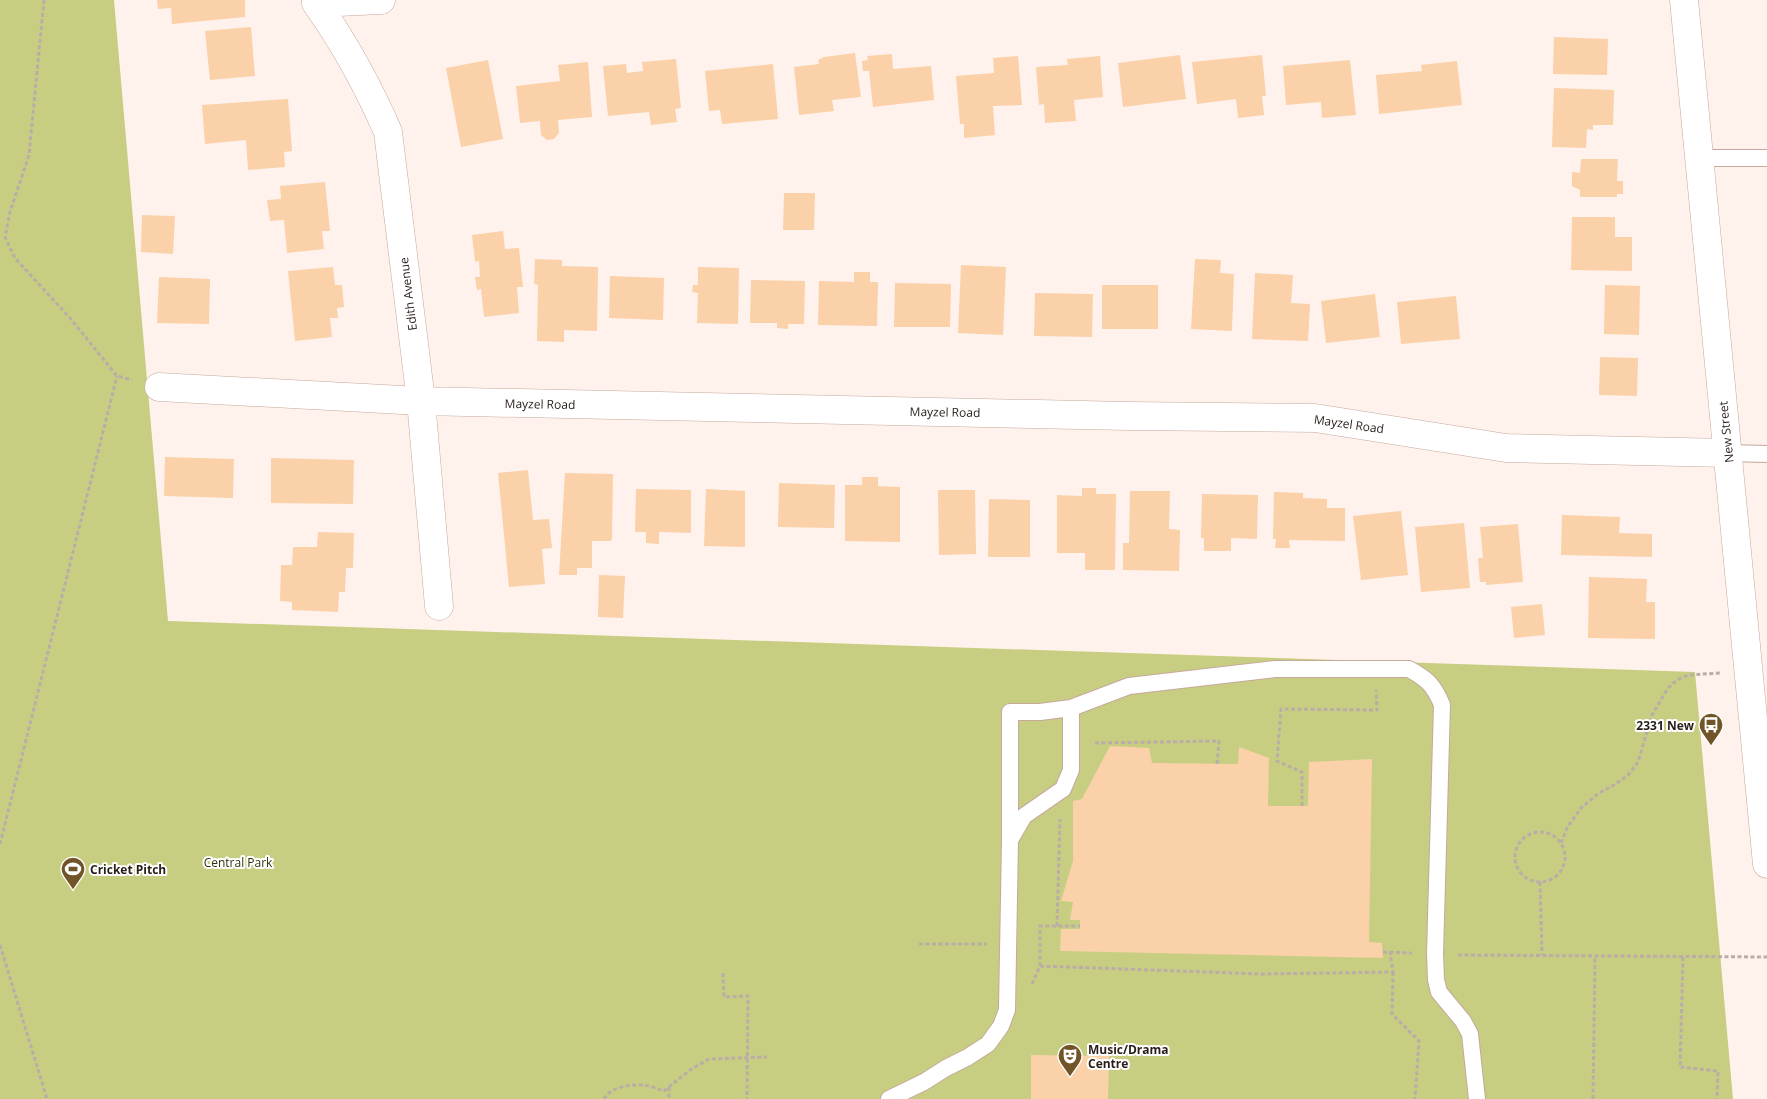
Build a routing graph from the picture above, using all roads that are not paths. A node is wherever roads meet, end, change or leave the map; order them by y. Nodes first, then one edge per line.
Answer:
1 (380, 0) edge
2 (1684, 0) edge
3 (316, 2) edge
4 (1699, 158) junction
5 (1767, 158) edge
6 (159, 387) road end
7 (421, 401) junction
8 (1728, 453) junction
9 (1767, 454) edge
10 (440, 606) dead end
11 (1071, 708) junction
12 (1010, 840) junction
13 (1767, 859) edge
14 (1767, 864) edge
15 (889, 1099) edge
16 (1477, 1099) edge

1 - 3 street
2 - 4 street, New Street
3 - 7 street, Edith Avenue
4 - 5 lane
4 - 8 street, New Street
6 - 7 street, Mayzel Road
7 - 8 street, Mayzel Road
7 - 10 street, Edith Avenue
8 - 9 lane
8 - 13 street, New Street
11 - 12 lane
11 - 12 lane
11 - 16 lane
12 - 15 lane
13 - 14 street, New Street

